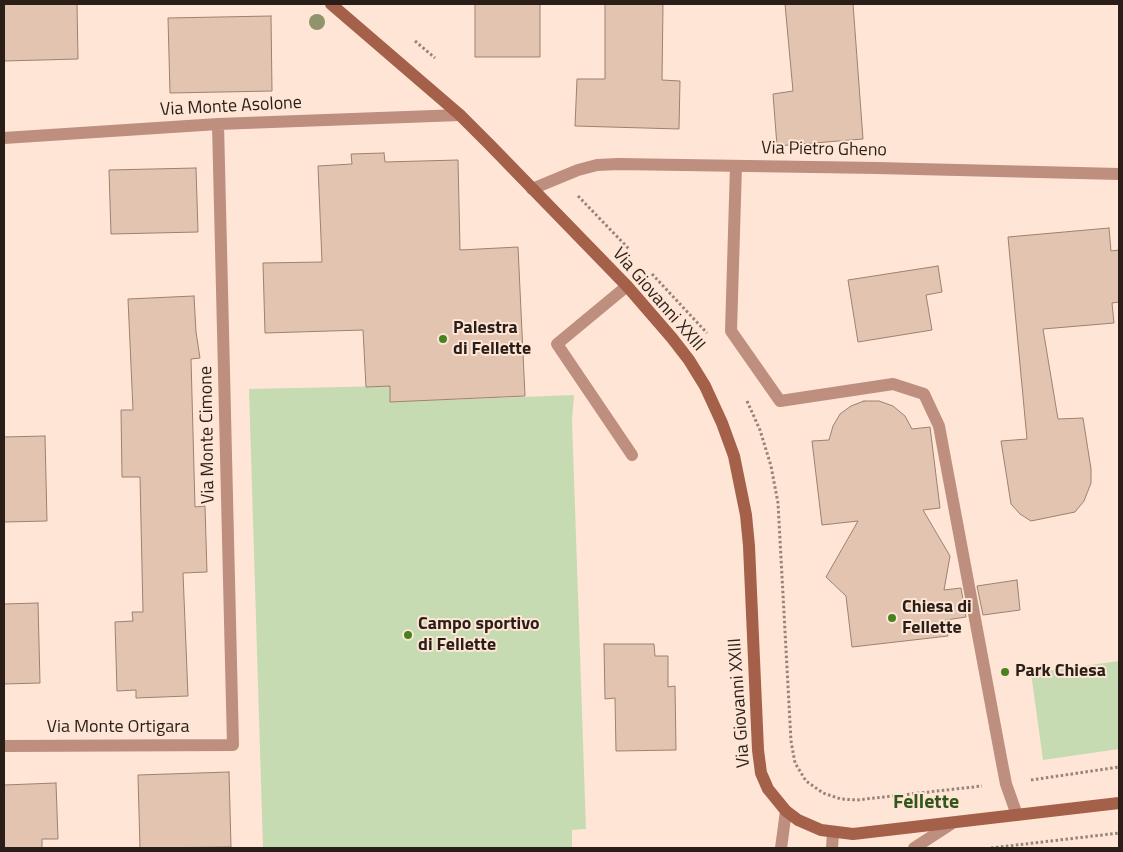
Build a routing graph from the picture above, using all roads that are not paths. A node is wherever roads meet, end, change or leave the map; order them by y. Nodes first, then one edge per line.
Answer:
1 (331, 4) edge
2 (460, 115) junction
3 (218, 124) junction
4 (4, 138) edge
5 (736, 166) junction
6 (1119, 174) edge
7 (532, 189) junction
8 (627, 286) junction
9 (632, 456) dead end
10 (233, 745) joint
11 (4, 746) edge
12 (1119, 803) edge
13 (786, 811) junction
14 (1017, 815) junction
15 (950, 824) junction
16 (833, 833) junction
17 (781, 848) edge
18 (832, 848) edge
19 (914, 848) edge

1 - 2 main road, Via Giovanni XXIII
2 - 3 street, Via Monte Asolone
2 - 7 main road, Via Giovanni XXIII
3 - 4 street, Via Monte Asolone
3 - 10 street, Via Monte Cimone
5 - 6 street, Via Pietro Gheno
5 - 7 street, Via Pietro Gheno
5 - 14 street
7 - 8 main road, Via Giovanni XXIII
8 - 9 street
8 - 13 main road, Via Giovanni XXIII
10 - 11 street, Via Monte Ortigara
12 - 14 main road, Via Giovanni XXIII
13 - 16 main road, Via Giovanni XXIII
13 - 17 street
14 - 15 main road, Via Giovanni XXIII
15 - 16 main road, Via Giovanni XXIII
15 - 19 street, Via Giovanni XXIII
16 - 18 street

